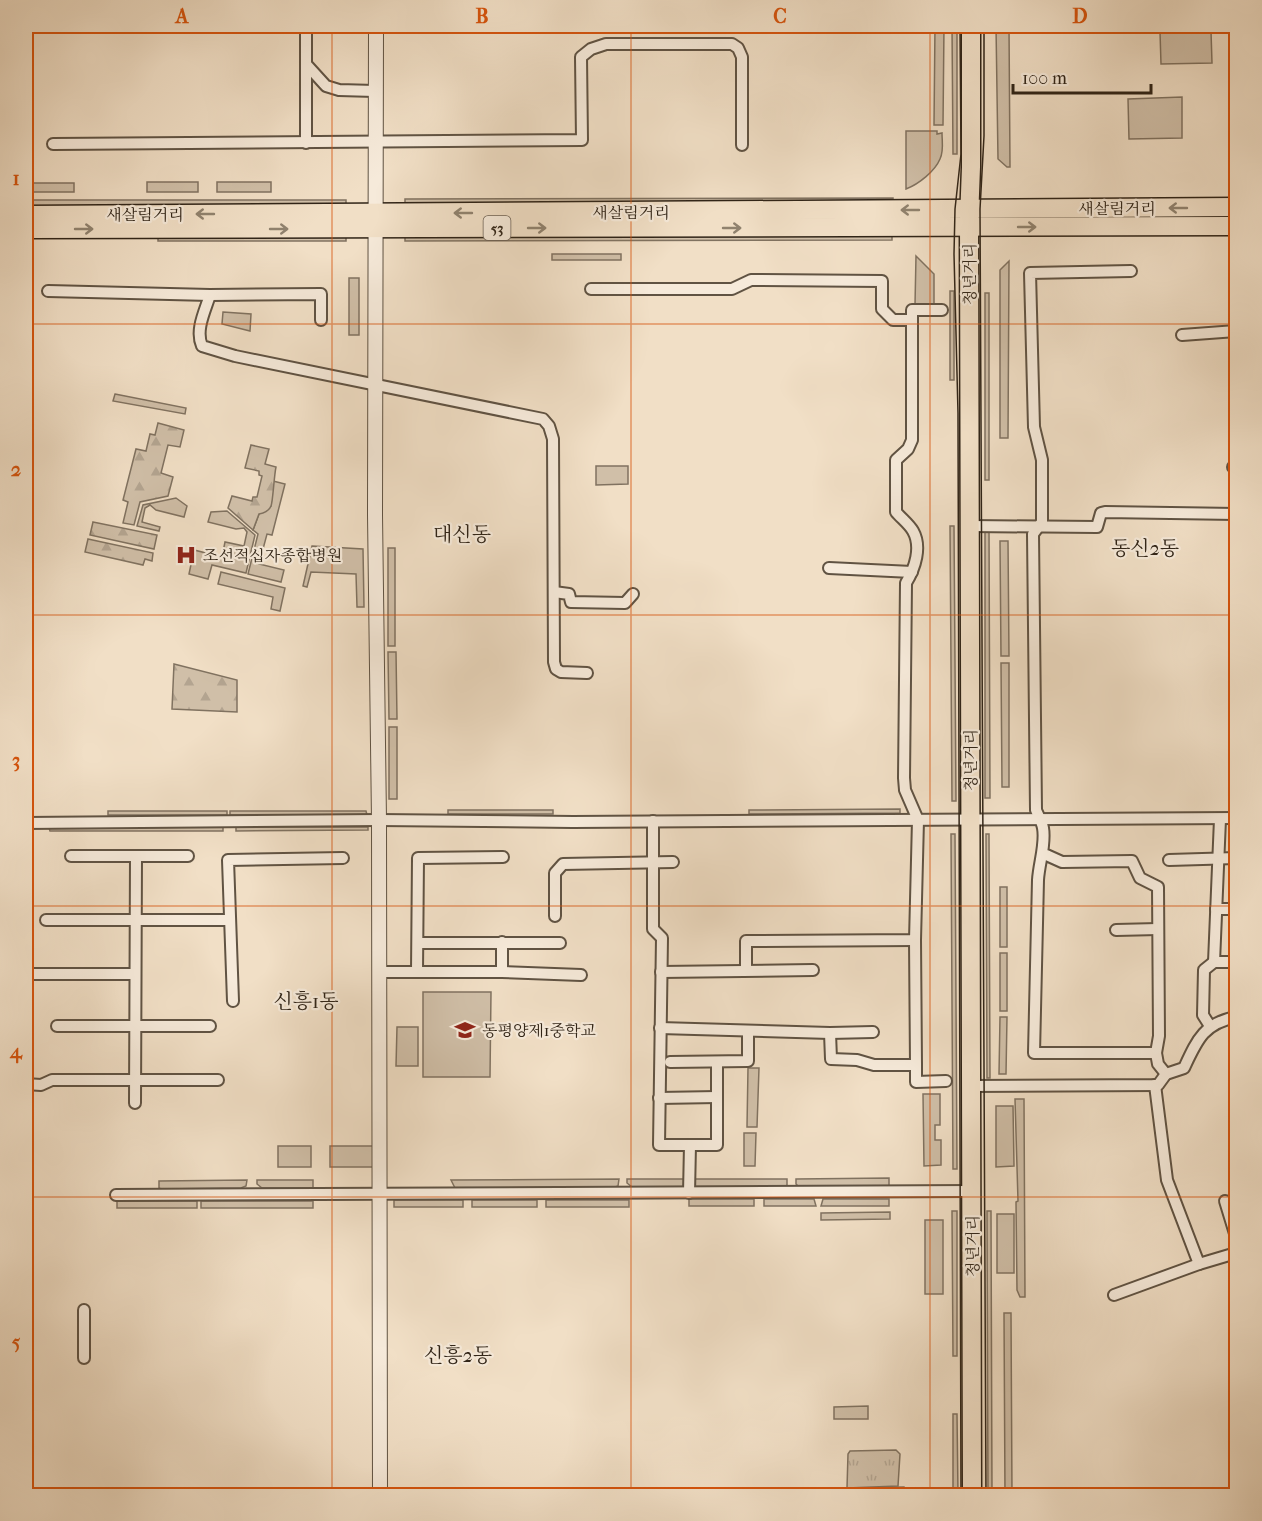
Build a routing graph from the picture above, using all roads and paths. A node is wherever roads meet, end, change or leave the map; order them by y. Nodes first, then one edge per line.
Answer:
1 (306, 26) edge
2 (376, 26) edge
3 (971, 26) edge
4 (306, 63) junction
5 (375, 91) junction
6 (306, 143) junction
7 (375, 143) junction
8 (53, 144) dead end
9 (742, 145) dead end
10 (1236, 207) edge
11 (26, 215) edge
12 (969, 218) junction
13 (375, 221) junction
14 (1236, 226) edge
15 (26, 229) edge
16 (1131, 272) dead end
17 (591, 289) dead end
18 (48, 291) dead end
19 (210, 295) junction
20 (942, 310) dead end
21 (321, 320) dead end
22 (912, 320) junction
23 (1236, 331) edge
24 (1182, 334) dead end
25 (377, 385) junction
26 (1236, 514) edge
27 (970, 526) junction
28 (1038, 527) junction
29 (829, 568) dead end
30 (912, 572) junction
31 (555, 592) junction
32 (633, 594) dead end
33 (587, 673) dead end
34 (1236, 818) edge
35 (970, 819) junction
36 (1039, 819) junction
37 (1220, 819) junction
38 (378, 820) junction
39 (918, 820) junction
40 (653, 821) junction
41 (26, 824) edge
42 (1042, 853) junction
43 (71, 856) dead end
44 (135, 856) junction
45 (188, 856) dead end
46 (503, 857) dead end
47 (343, 858) dead end
48 (1236, 858) edge
49 (1218, 859) junction
50 (1169, 860) dead end
51 (674, 862) dead end
52 (653, 863) junction
53 (1216, 909) junction
54 (1236, 909) edge
55 (555, 916) dead end
56 (46, 920) dead end
57 (134, 921) junction
58 (229, 921) junction
59 (1158, 928) junction
60 (1116, 930) dead end
61 (915, 940) junction
62 (502, 942) junction
63 (418, 943) junction
64 (560, 943) dead end
65 (1214, 962) junction
66 (1236, 962) edge
67 (746, 970) junction
68 (813, 970) dead end
69 (379, 972) junction
70 (417, 972) junction
71 (502, 972) junction
72 (661, 972) junction
73 (26, 974) edge
74 (134, 974) junction
75 (581, 975) dead end
76 (233, 1001) dead end
77 (1236, 1017) edge
78 (57, 1026) dead end
79 (135, 1026) junction
80 (210, 1026) dead end
81 (1210, 1026) junction
82 (660, 1028) junction
83 (748, 1032) junction
84 (873, 1032) dead end
85 (830, 1033) junction
86 (1156, 1053) junction
87 (670, 1062) dead end
88 (717, 1062) junction
89 (916, 1065) junction
90 (1166, 1074) junction
91 (135, 1079) junction
92 (218, 1080) dead end
93 (946, 1082) dead end
94 (26, 1084) edge
95 (1155, 1085) junction
96 (971, 1086) junction
97 (717, 1097) junction
98 (659, 1098) junction
99 (135, 1104) dead end
100 (690, 1145) junction
101 (971, 1191) junction
102 (689, 1193) junction
103 (380, 1194) junction
104 (116, 1195) dead end
105 (1225, 1201) dead end
106 (1236, 1237) edge
107 (1236, 1253) edge
108 (1199, 1264) junction
109 (1114, 1295) dead end
110 (84, 1310) dead end
111 (84, 1358) dead end
112 (380, 1496) edge
113 (972, 1496) edge

1 - 4 street
2 - 5 street
3 - 12 main road, 청년거리
4 - 5 street
4 - 6 street
5 - 7 street
6 - 7 street
6 - 8 street
7 - 9 street
7 - 13 street
10 -> 12 main road, 새살림거리
13 -> 11 main road, 새살림거리 / 53
12 - 13 main road, 새살림거리 / 53
12 -> 14 main road, 새살림거리
12 - 27 main road, 청년거리
15 -> 13 main road, 새살림거리 / 53
13 - 25 street
16 - 28 street
17 - 22 street
18 - 19 street
19 - 21 street
19 - 25 street
20 - 22 street
22 - 30 street
23 - 24 street
25 - 31 street
25 - 38 street
26 - 28 street
27 - 28 street
27 - 35 main road, 청년거리
28 - 36 street
29 - 30 street
30 - 39 street
31 - 32 street
31 - 33 street
34 - 37 street
35 - 36 street
35 - 39 street
35 - 96 main road, 청년거리
36 - 37 street
36 - 42 street
37 - 49 street
38 - 40 street
38 - 41 street
38 - 69 street
39 - 40 street
39 - 61 street
40 - 52 street
42 - 59 street
42 - 86 street
43 - 44 street
44 - 45 street
44 - 57 street
46 - 63 street
47 - 58 street
48 - 49 street
49 - 50 street
49 - 53 street
51 - 52 street
52 - 55 street
52 - 72 street
53 - 54 street
53 - 65 street
56 - 57 street
57 - 58 street
57 - 74 street
58 - 76 street
59 - 60 street
59 - 86 street
61 - 67 street
61 - 89 street
62 - 63 street
62 - 64 street
62 - 71 street
63 - 70 street
65 - 66 street
65 - 81 street
67 - 68 street
67 - 72 street
69 - 70 street
69 - 103 street
70 - 71 street
71 - 75 street
72 - 82 street
73 - 74 street
74 - 79 street
77 - 81 street
78 - 79 street
79 - 80 street
79 - 91 street
81 - 90 street
82 - 83 street
82 - 98 street
83 - 85 street
83 - 88 street
84 - 85 street
85 - 89 street
86 - 90 street
87 - 88 street
88 - 97 street
89 - 93 street
90 - 95 street
91 - 92 street
91 - 94 street
91 - 99 street
95 - 96 street
95 - 108 street
96 - 101 main road, 청년거리
97 - 98 street
97 - 100 street
98 - 100 street
100 - 102 street
101 - 102 street
101 - 113 main road, 청년거리
102 - 103 street
103 - 104 street
103 - 112 street
105 - 106 street
107 - 108 street
108 - 109 street
110 - 111 street

